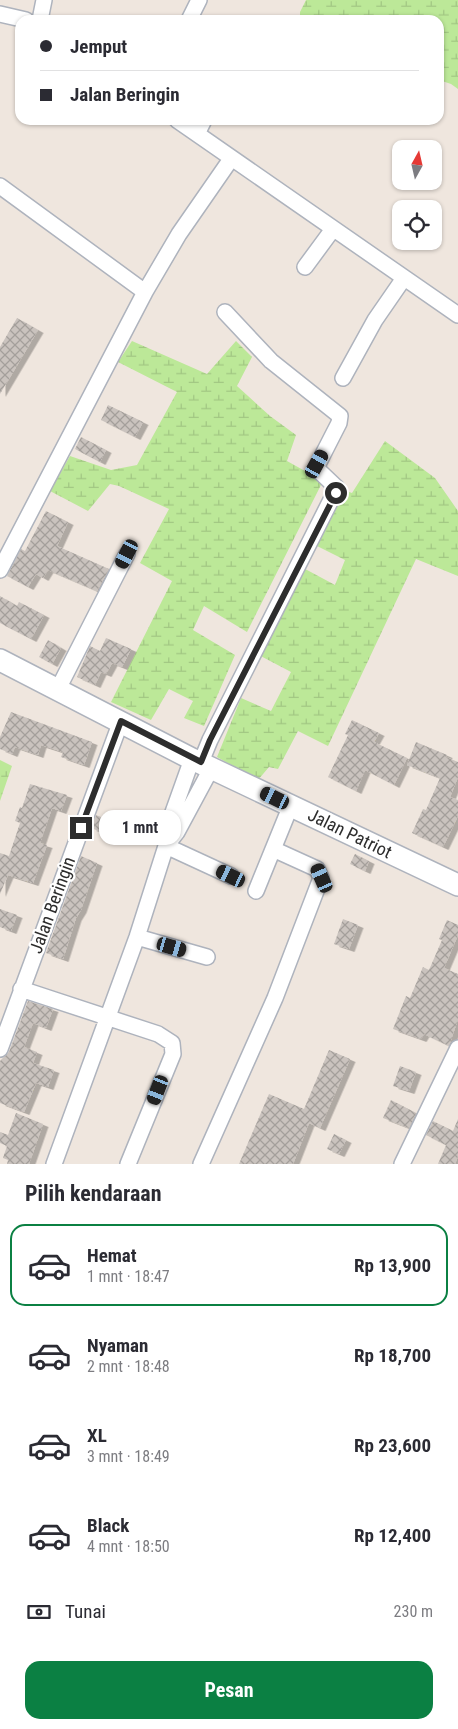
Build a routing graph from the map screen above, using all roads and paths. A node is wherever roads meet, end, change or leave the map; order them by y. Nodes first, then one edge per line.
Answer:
1 (44, 0) edge
2 (199, 0) edge
3 (0, 14) edge
4 (41, 15) edge
5 (192, 15) edge
6 (15, 17) edge
7 (184, 125) edge
8 (202, 125) edge
9 (197, 134) junction
10 (232, 159) junction
11 (0, 186) edge
12 (333, 229) junction
13 (305, 267) dead end
14 (404, 278) junction
15 (145, 292) junction
16 (225, 312) dead end
17 (456, 313) edge
18 (342, 378) dead end
19 (127, 554) dead end
20 (0, 570) edge
21 (0, 660) edge
22 (58, 689) junction
23 (119, 727) junction
24 (201, 763) junction
25 (290, 809) junction
26 (166, 846) junction
27 (273, 849) junction
28 (231, 876) dead end
29 (458, 885) edge
30 (256, 891) dead end
31 (137, 937) junction
32 (207, 956) dead end
33 (21, 989) junction
34 (109, 1017) junction
35 (458, 1048) edge
36 (0, 1049) edge
37 (54, 1164) edge
38 (128, 1164) edge
39 (201, 1164) edge
40 (402, 1164) edge

1 - 4 street
2 - 5 street
3 - 6 street
7 - 9 street
8 - 9 street
9 - 10 street
10 - 12 street
10 - 15 street
11 - 15 street
12 - 13 street
12 - 14 street
14 - 17 street
14 - 18 street
15 - 20 street
16 - 24 street
19 - 22 street
21 - 22 street, Jalan Patriot
22 - 23 street, Jalan Patriot
23 - 24 street, Jalan Patriot
23 - 33 street, Jalan Beringin
24 - 25 street, Jalan Patriot
24 - 26 street
25 - 27 street
25 - 29 street, Jalan Patriot
26 - 28 street
26 - 31 street
27 - 30 street
27 - 39 street
31 - 32 street
31 - 34 street
33 - 34 street
33 - 36 street, Jalan Beringin
34 - 37 street
34 - 38 street
35 - 40 street

